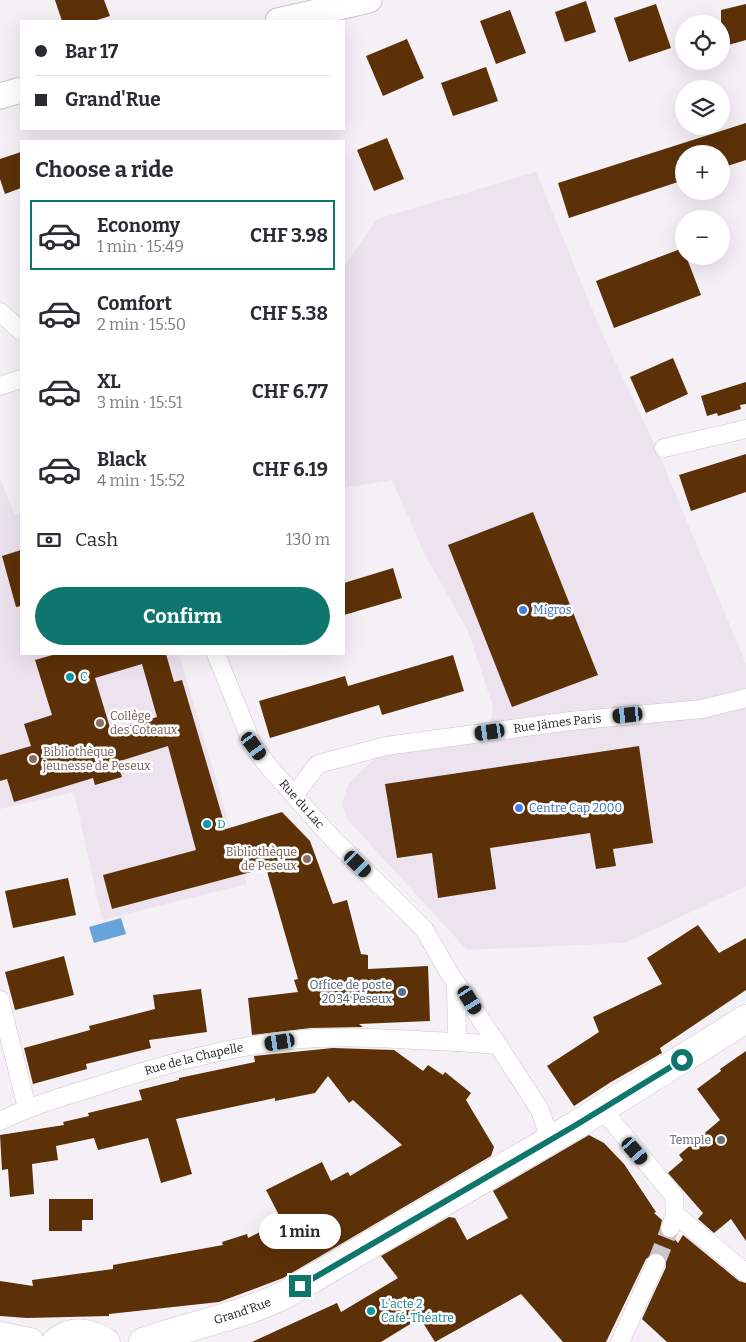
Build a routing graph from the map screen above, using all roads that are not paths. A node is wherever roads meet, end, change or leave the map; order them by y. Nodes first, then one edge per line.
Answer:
1 (369, 0) edge
2 (282, 20) edge
3 (20, 90) edge
4 (0, 96) edge
5 (0, 312) edge
6 (20, 330) edge
7 (20, 379) edge
8 (0, 386) edge
9 (746, 429) edge
10 (664, 448) dead end
11 (216, 655) edge
12 (746, 698) edge
13 (295, 794) junction
14 (456, 984) junction
15 (0, 1000) edge
16 (746, 1019) edge
17 (457, 1042) junction
18 (498, 1044) junction
19 (27, 1108) junction
20 (602, 1109) junction
21 (0, 1121) edge
22 (550, 1140) junction
23 (656, 1263) tunnel mouth
24 (746, 1273) edge
25 (0, 1336) edge
26 (30, 1342) edge
27 (56, 1342) edge
28 (106, 1342) edge
29 (142, 1342) edge
30 (620, 1342) edge

1 - 2 street
3 - 4 street
5 - 6 street
7 - 8 street
9 - 10 street
11 - 13 street, Rue du Lac
12 - 13 street, Rue Jämes Paris
13 - 14 street, Rue du Lac
14 - 17 street
14 - 18 street, Rue du Lac
15 - 19 street
16 - 20 main road, Grand'Rue
17 - 18 street, Rue de la Chapelle
17 - 19 street, Rue de la Chapelle
18 - 22 street
19 - 21 street, Rue de la Chapelle
20 - 22 main road, Grand'Rue
20 - 24 street
22 - 29 main road, Grand'Rue
23 - 30 street
25 - 26 main road
27 - 28 main road

